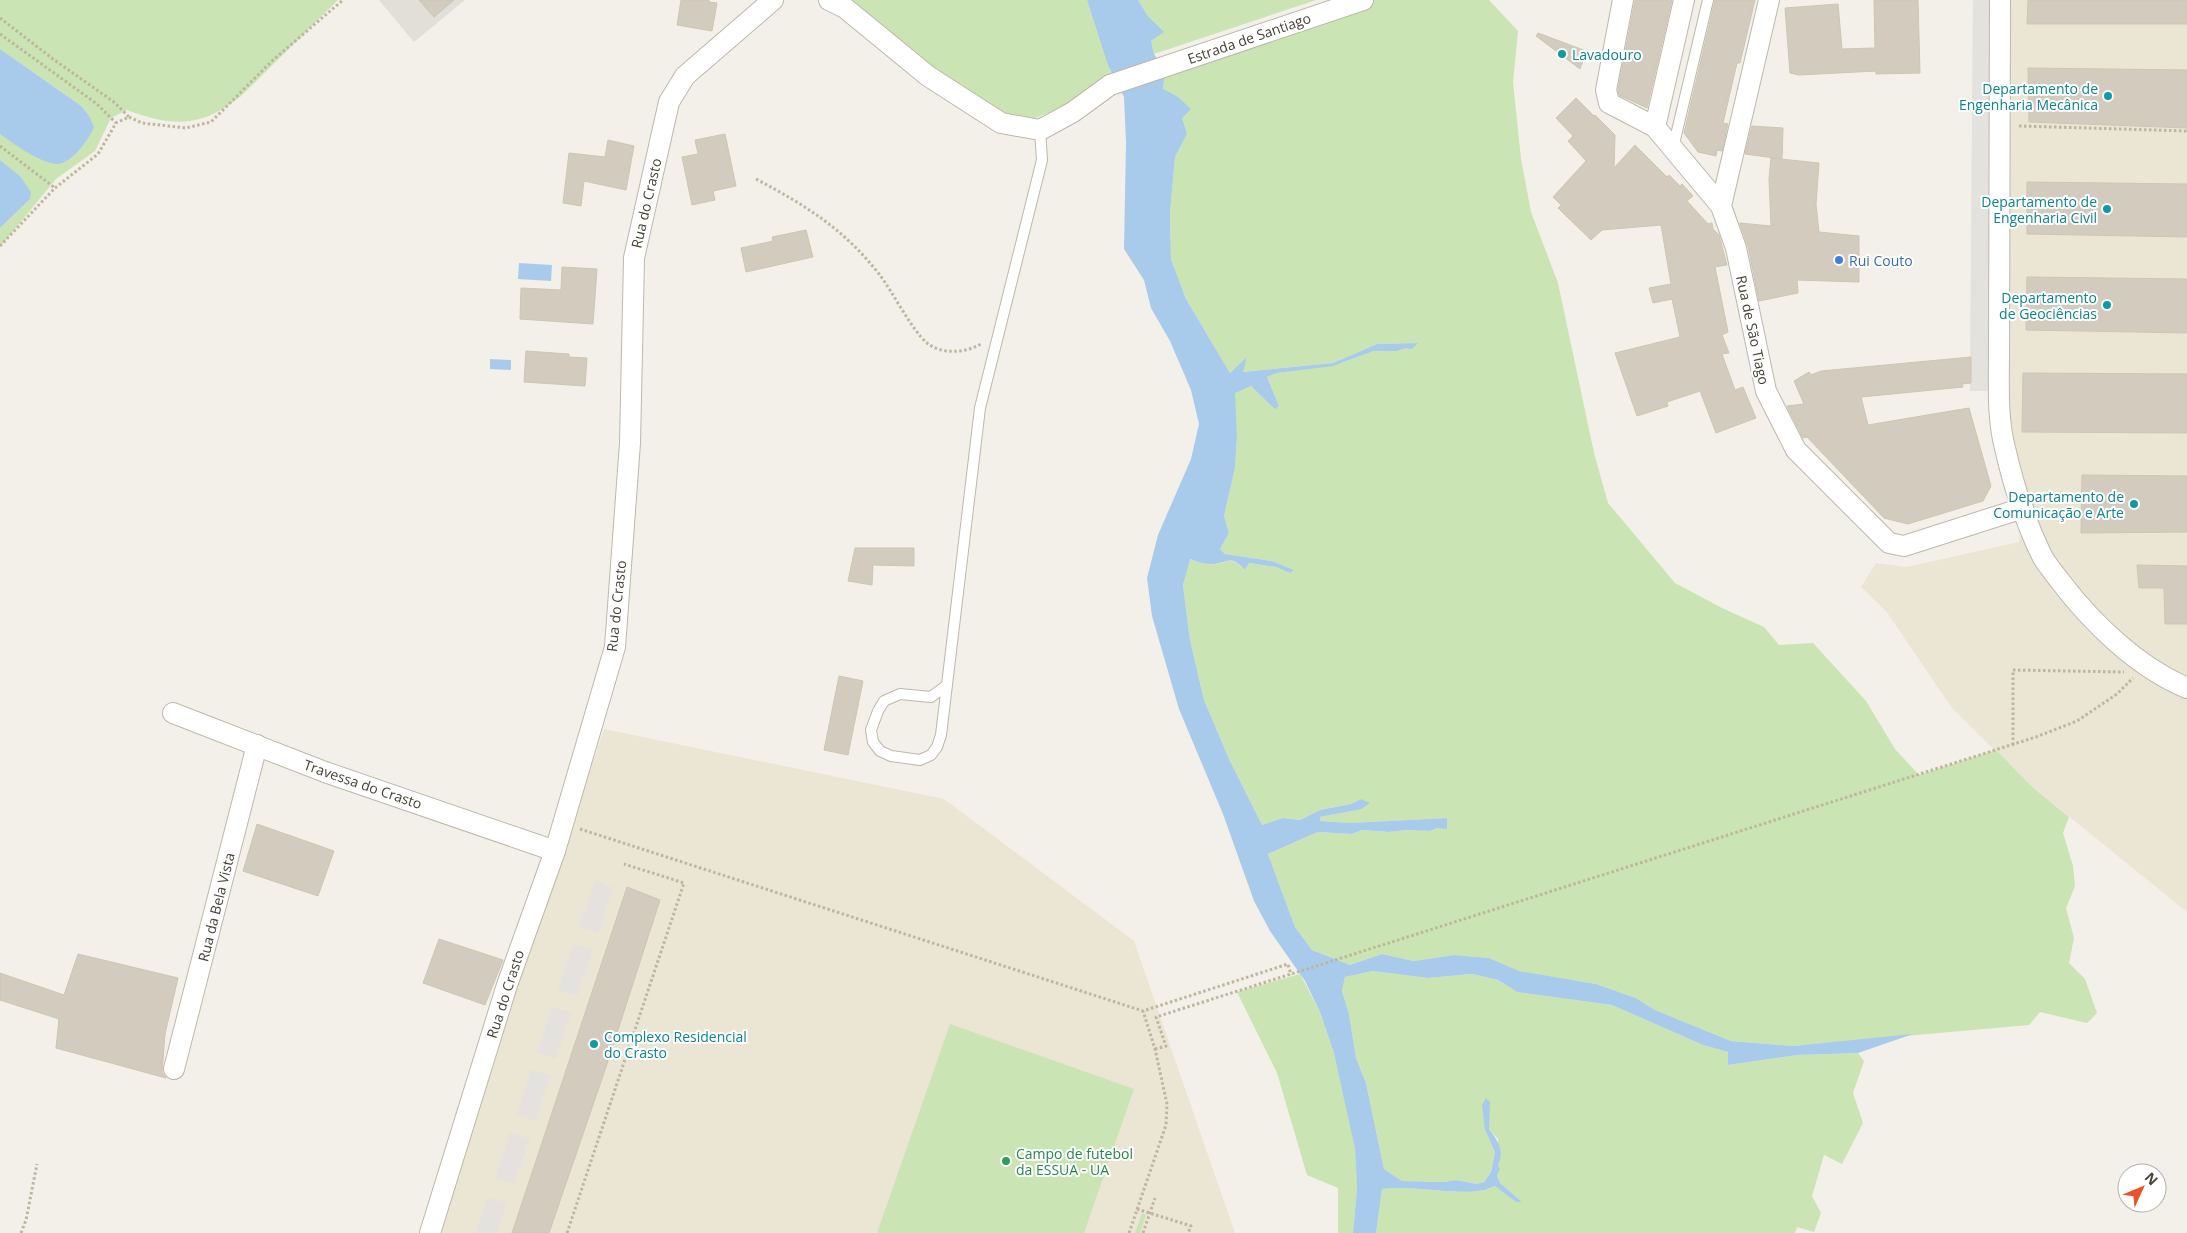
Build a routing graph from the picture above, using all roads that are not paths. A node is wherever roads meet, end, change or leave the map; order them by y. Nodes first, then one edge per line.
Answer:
1 (773, 0) edge
2 (829, 0) edge
3 (1362, 0) edge
4 (1623, 0) edge
5 (1684, 0) edge
6 (1708, 0) edge
7 (1769, 0) edge
8 (2000, 0) edge
9 (1655, 127) junction
10 (1040, 130) junction
11 (1673, 148) junction
12 (1720, 206) junction
13 (2022, 508) junction
14 (947, 685) junction
15 (2187, 688) edge
16 (173, 713) dead end
17 (257, 745) junction
18 (555, 851) junction
19 (174, 1069) dead end
20 (430, 1233) edge

1 - 18 street, Rua do Crasto
2 - 10 street
3 - 10 street, Estrada de Santiago
4 - 9 street
5 - 9 street
6 - 11 lane
7 - 12 street
8 - 13 street
9 - 11 street, Rua de São Tiago
10 - 14 lane
11 - 12 street, Rua de São Tiago
12 - 13 street, Rua de São Tiago
13 - 15 street
14 - 14 lane
16 - 17 street, Travessa do Crasto
17 - 18 street, Travessa do Crasto
17 - 19 street, Rua da Bela Vista
18 - 20 street, Rua do Crasto

